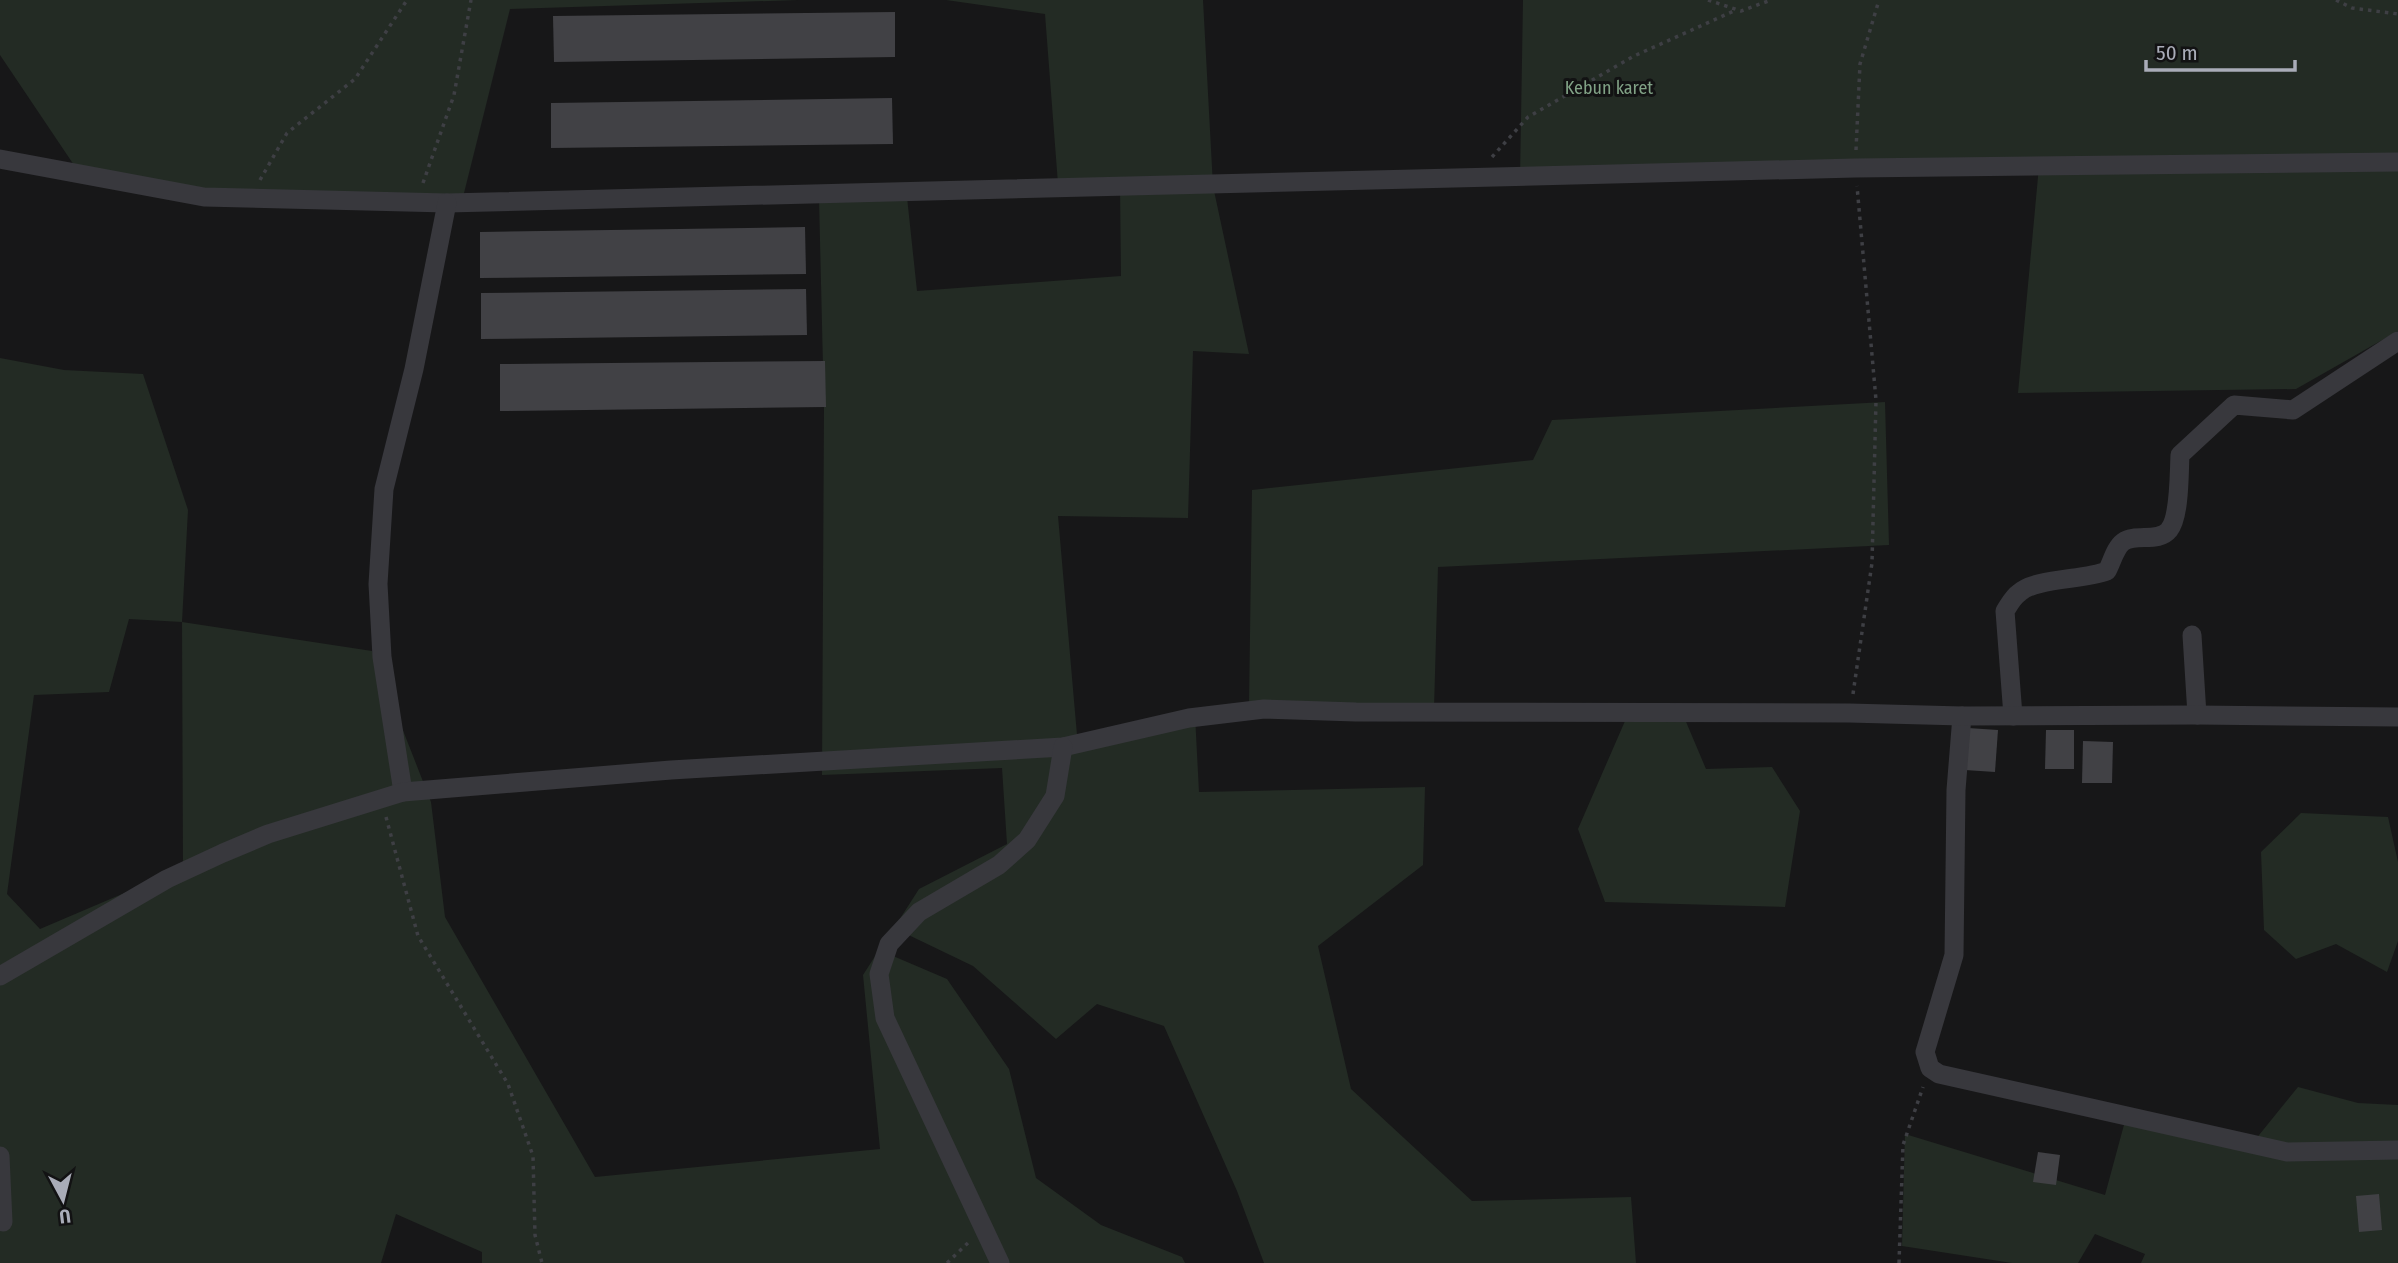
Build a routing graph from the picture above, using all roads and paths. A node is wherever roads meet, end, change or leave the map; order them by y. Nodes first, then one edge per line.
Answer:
1 (407, 0) edge
2 (471, 0) edge
3 (1708, 0) edge
4 (1770, 0) edge
5 (1879, 0) edge
6 (2336, 0) edge
7 (1736, 10) junction
8 (2398, 13) edge
9 (0, 159) edge
10 (2398, 162) edge
11 (1855, 168) junction
12 (1474, 177) junction
13 (249, 198) junction
14 (416, 202) junction
15 (447, 204) junction
16 (2398, 341) edge
17 (2192, 635) dead end
18 (1849, 713) junction
19 (2197, 715) junction
20 (1962, 716) junction
21 (2013, 716) junction
22 (2398, 717) edge
23 (1063, 747) junction
24 (403, 792) junction
25 (381, 799) junction
26 (0, 976) edge
27 (1930, 1068) junction
28 (2398, 1150) edge
29 (0, 1156) edge
30 (3, 1222) dead end
31 (983, 1228) junction
32 (542, 1263) edge
33 (947, 1263) edge
34 (1000, 1263) edge
35 (1899, 1263) edge

1 - 13 path
2 - 14 path
3 - 7 path
4 - 7 path
5 - 11 path
6 - 8 path
7 - 12 path
9 - 13 street
10 - 11 street
11 - 12 street
11 - 18 path
12 - 15 street
13 - 14 street
14 - 15 street
15 - 24 street
16 - 21 street
17 - 19 street
18 - 20 street
18 - 23 street
19 - 21 street
19 - 22 street
20 - 21 street
20 - 27 street
23 - 24 street
23 - 31 street
24 - 25 street
25 - 26 street
25 - 32 path
27 - 28 street
27 - 35 path
29 - 30 street
31 - 33 path
31 - 34 street

